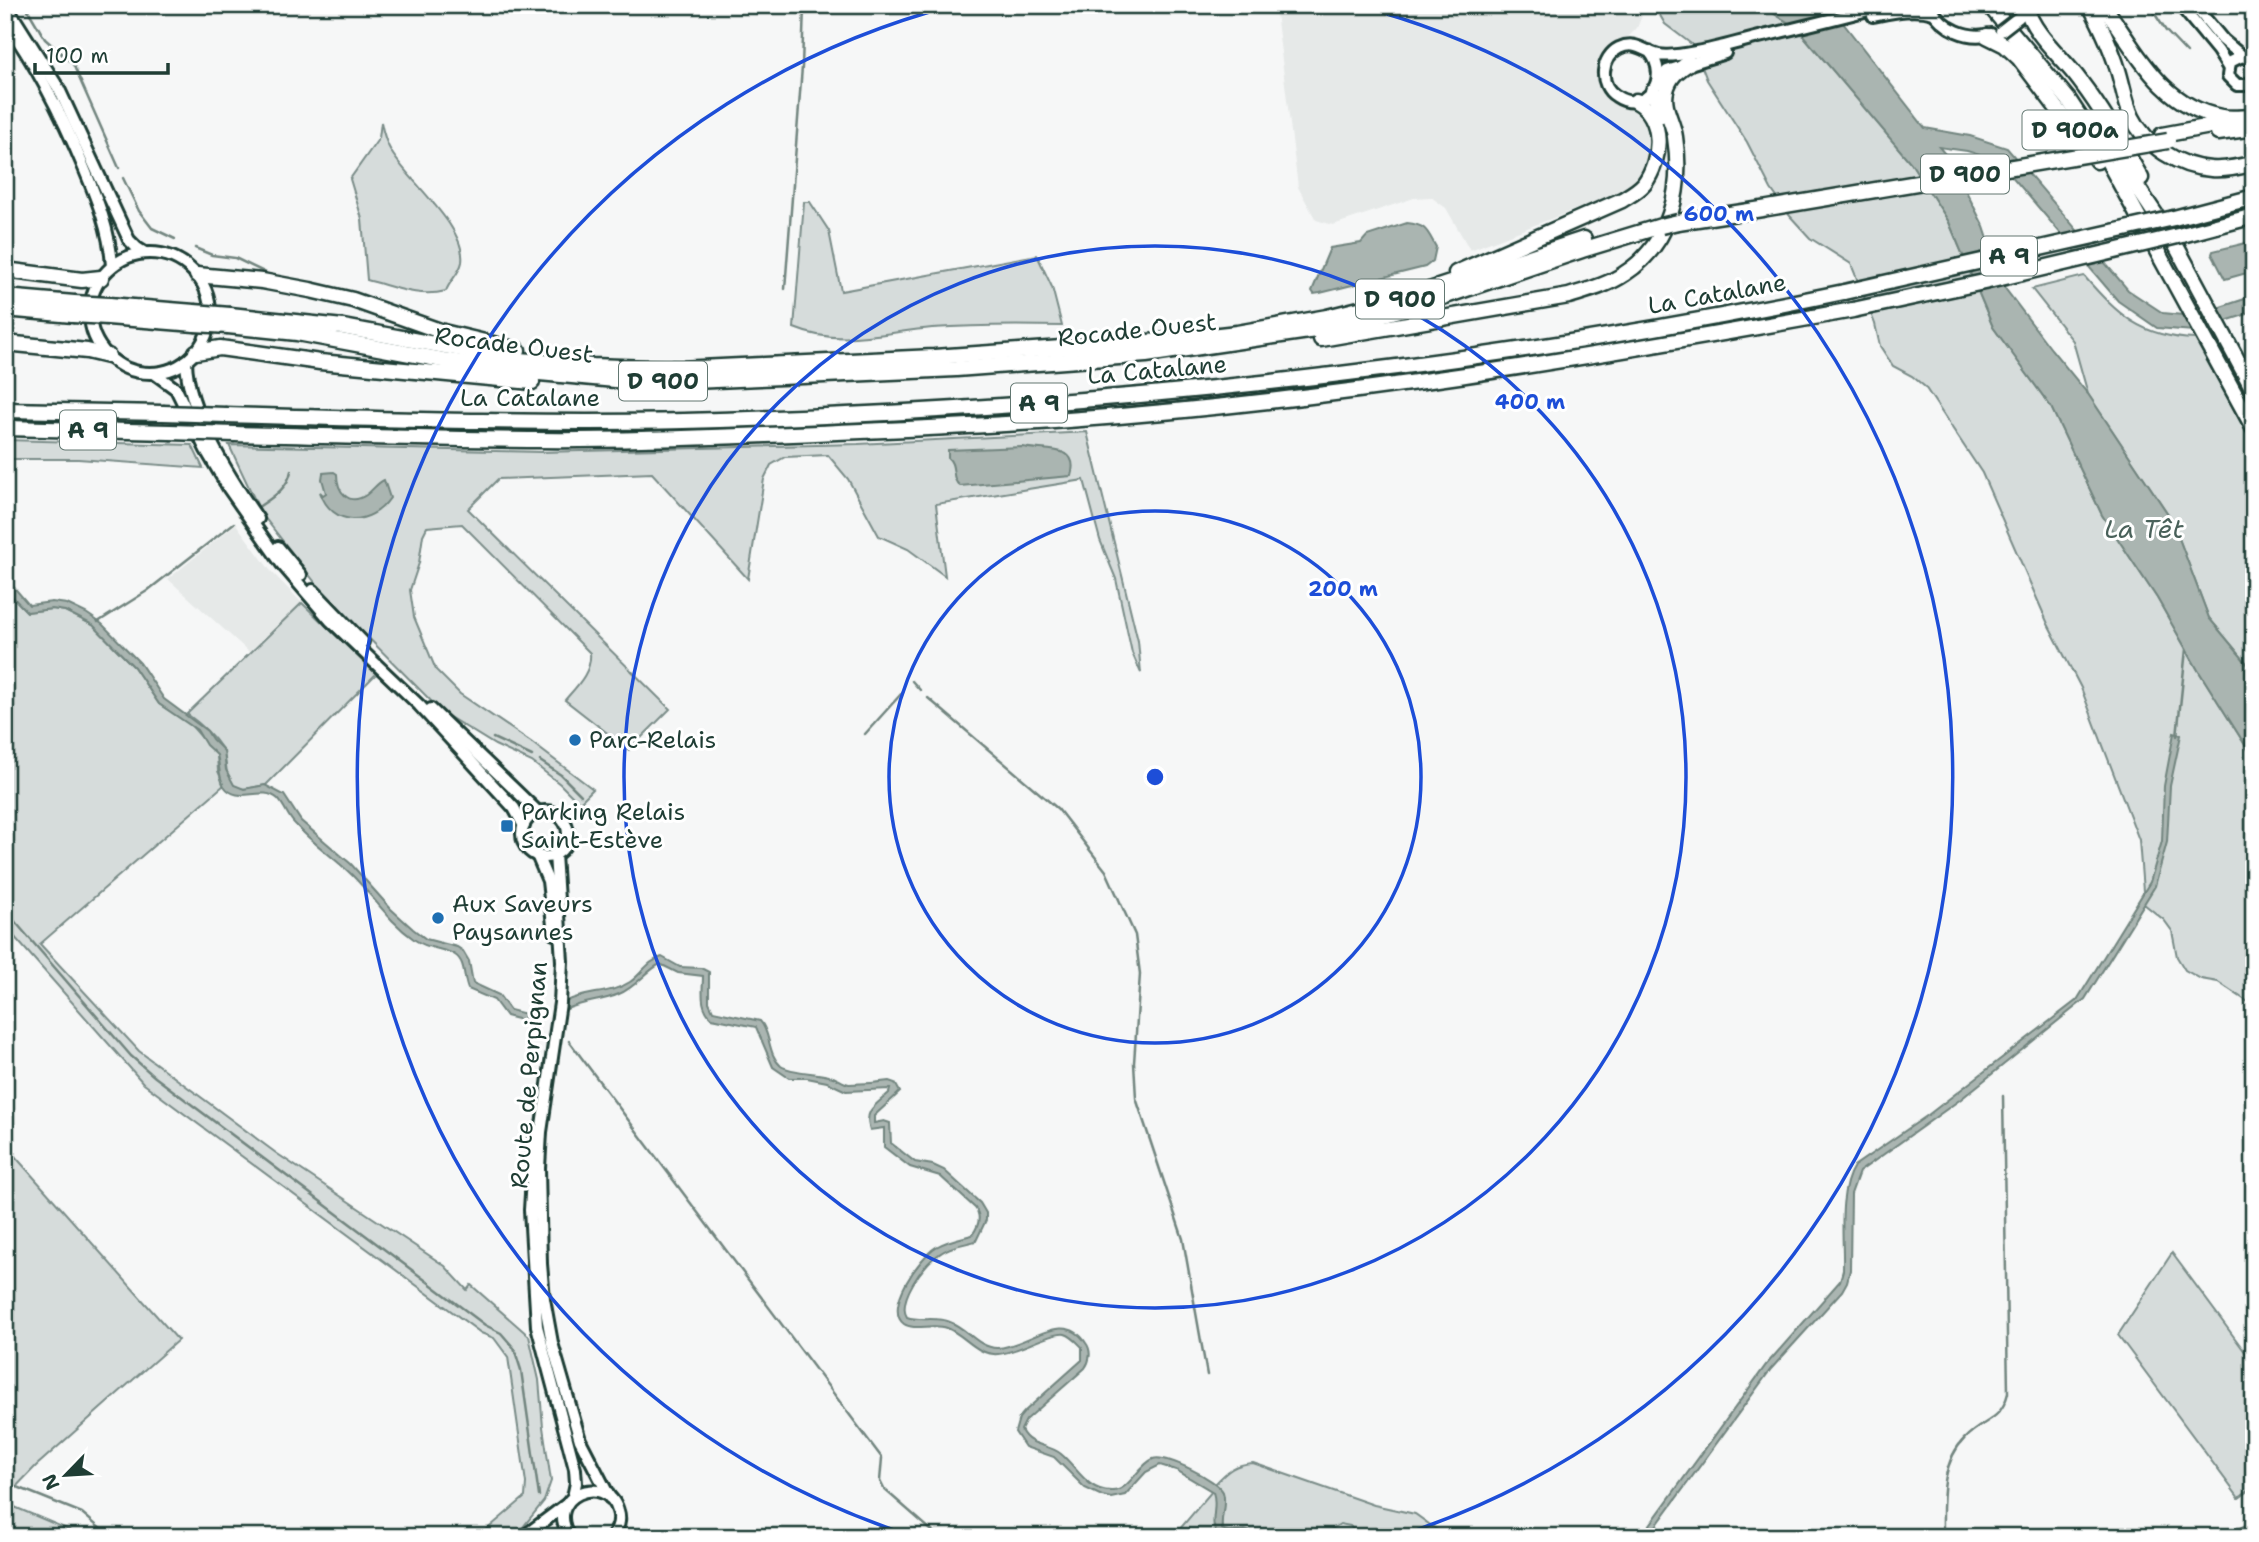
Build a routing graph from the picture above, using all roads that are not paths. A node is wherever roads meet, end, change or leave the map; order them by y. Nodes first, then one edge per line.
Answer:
1 (6, 5) edge
2 (1888, 5) edge
3 (1989, 5) edge
4 (2001, 5) edge
5 (2090, 5) edge
6 (2103, 5) edge
7 (2180, 5) edge
8 (2194, 5) edge
9 (1932, 9) edge
10 (2024, 10) edge
11 (5, 21) edge
12 (1994, 33) junction
13 (1649, 51) junction
14 (2250, 58) edge
15 (1687, 59) junction
16 (2228, 67) junction
17 (2251, 85) edge
18 (1655, 88) junction
19 (1636, 101) junction
20 (2254, 118) edge
21 (2254, 128) edge
22 (2165, 138) junction
23 (2254, 163) edge
24 (1678, 166) junction
25 (2254, 197) edge
26 (2254, 216) edge
27 (1671, 220) junction
28 (2148, 238) junction
29 (2178, 238) junction
30 (145, 253) junction
31 (112, 266) junction
32 (5, 270) edge
33 (197, 275) junction
34 (101, 278) junction
35 (5, 297) edge
36 (5, 309) edge
37 (74, 309) junction
38 (229, 321) junction
39 (1129, 342) junction
40 (5, 343) edge
41 (1146, 355) junction
42 (107, 356) junction
43 (191, 357) junction
44 (679, 369) junction
45 (154, 373) junction
46 (864, 374) junction
47 (2254, 391) edge
48 (5, 410) edge
49 (5, 428) edge
50 (2254, 429) edge
51 (538, 812) junction
52 (524, 826) junction
53 (555, 854) junction
54 (537, 855) junction
55 (610, 1498) junction
56 (570, 1500) junction
57 (619, 1524) junction
58 (523, 1537) edge
59 (570, 1537) edge
60 (612, 1537) edge
61 (622, 1537) edge

1 - 30 main road
2 - 15 main road
3 - 28 highway, D 900a
4 - 29 highway, D 900a
5 - 23 highway
6 - 20 highway
7 - 16 main road
8 - 14 main road
9 - 12 main road
9 - 15 main road
10 - 12 main road, bridge
10 - 29 highway, D 900a
11 - 31 main road
12 - 28 highway, D 900a
13 - 15 main road
13 - 18 main road
13 - 19 main road
14 - 16 main road
15 - 18 main road
15 - 24 highway
16 - 17 main road
18 - 19 main road
18 - 24 highway
19 - 39 highway
20 - 22 highway, Rocade Ouest / D 900
21 - 22 highway, Rocade Ouest / D 900
22 - 27 highway, Rocade Ouest / D 900
24 - 41 highway
25 - 48 highway, La Catalane / A 9, bridge
26 - 29 highway, La Catalane / A 9
27 - 39 highway, Rocade Ouest / D 900
27 - 41 highway, Rocade Ouest / D 900
28 - 50 highway, D 900a
29 - 47 highway
29 - 49 highway, La Catalane / A 9, bridge
30 - 31 main road
30 - 33 main road
31 - 34 main road
32 - 34 highway
33 - 43 main road
33 - 44 highway, D 900
34 - 42 main road
35 - 37 highway, Rocade Ouest / D 900
36 - 37 highway, Rocade Ouest / D 900
37 - 38 highway, Rocade Ouest / D 900, bridge
38 - 44 highway, Rocade Ouest / D 900
38 - 46 highway, Rocade Ouest / D 900
39 - 44 highway, Rocade Ouest / D 900
40 - 42 highway
41 - 46 highway, Rocade Ouest / D 900
42 - 45 main road
43 - 45 main road
43 - 46 highway, D 900
43 - 51 main road
45 - 52 main road
51 - 52 main road
51 - 53 main road
52 - 54 main road
53 - 54 main road
53 - 55 main road, Route de Perpignan
54 - 56 main road, Route de Perpignan
55 - 56 main road
55 - 57 main road, Route de Perpignan
56 - 58 main road
56 - 59 main road, Route de Perpignan
57 - 60 main road
57 - 61 main road

